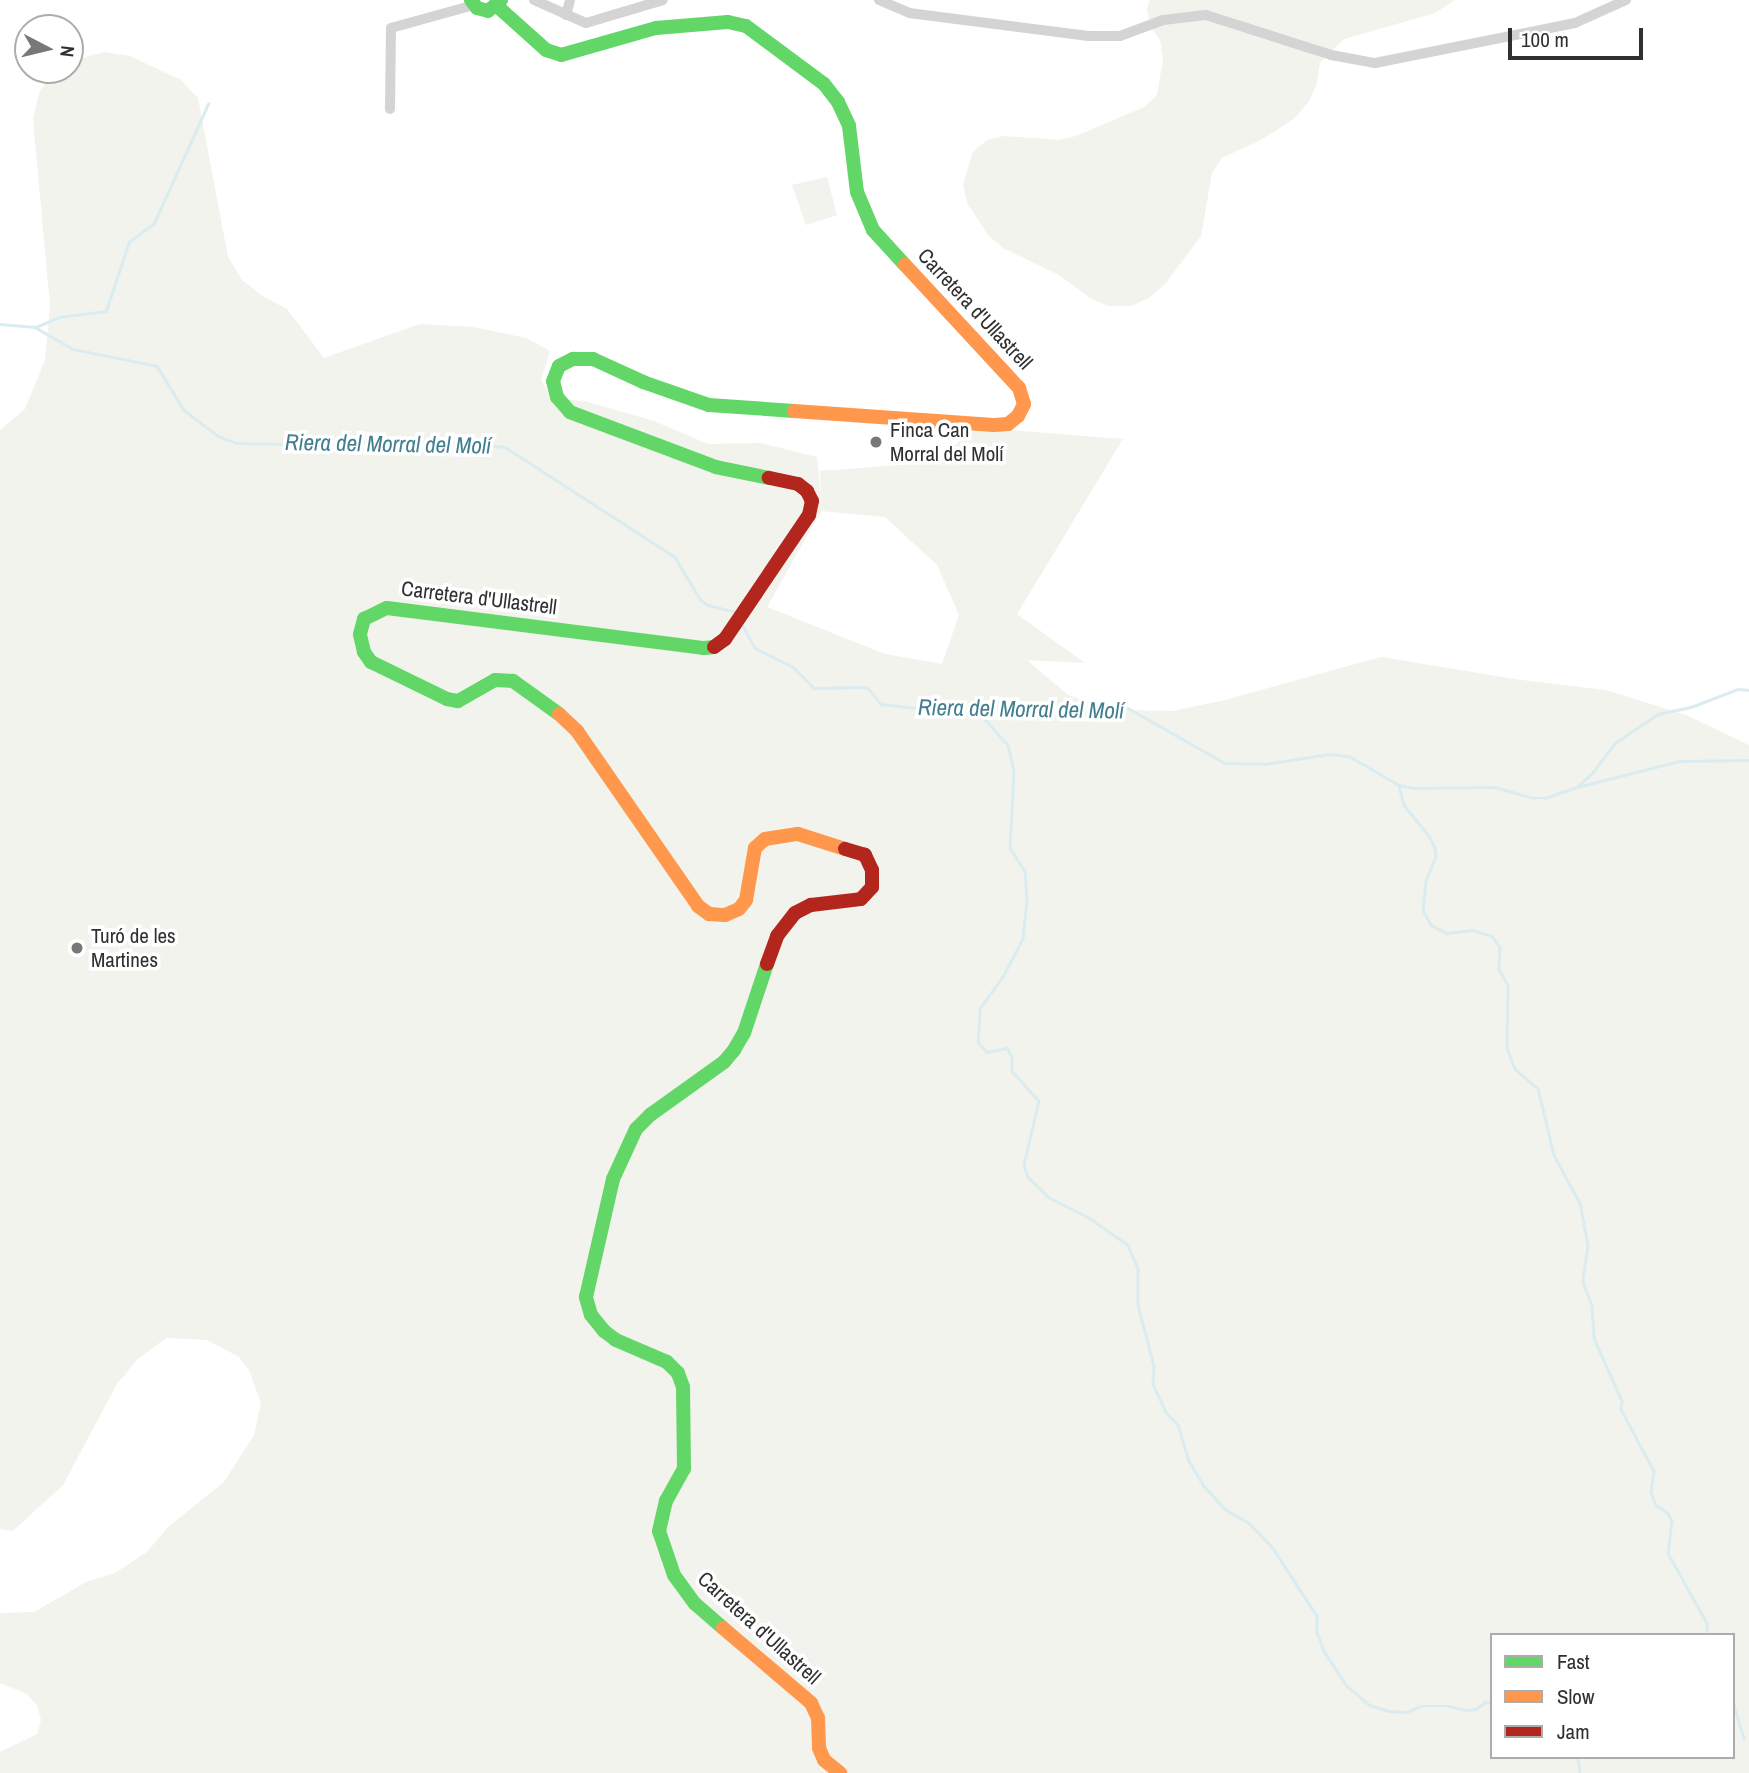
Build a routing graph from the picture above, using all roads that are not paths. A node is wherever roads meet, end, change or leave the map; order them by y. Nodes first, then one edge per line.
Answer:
1 (534, 0) edge
2 (570, 0) edge
3 (663, 0) edge
4 (879, 0) edge
5 (1626, 0) edge
6 (472, 2) edge
7 (499, 3) edge
8 (566, 15) junction
9 (390, 109) dead end
10 (840, 1773) edge

1 - 8 street
2 - 8 street
3 - 8 street
4 - 5 street
6 - 7 street
6 - 9 street
7 - 10 street, Carretera d'Ullastrell

